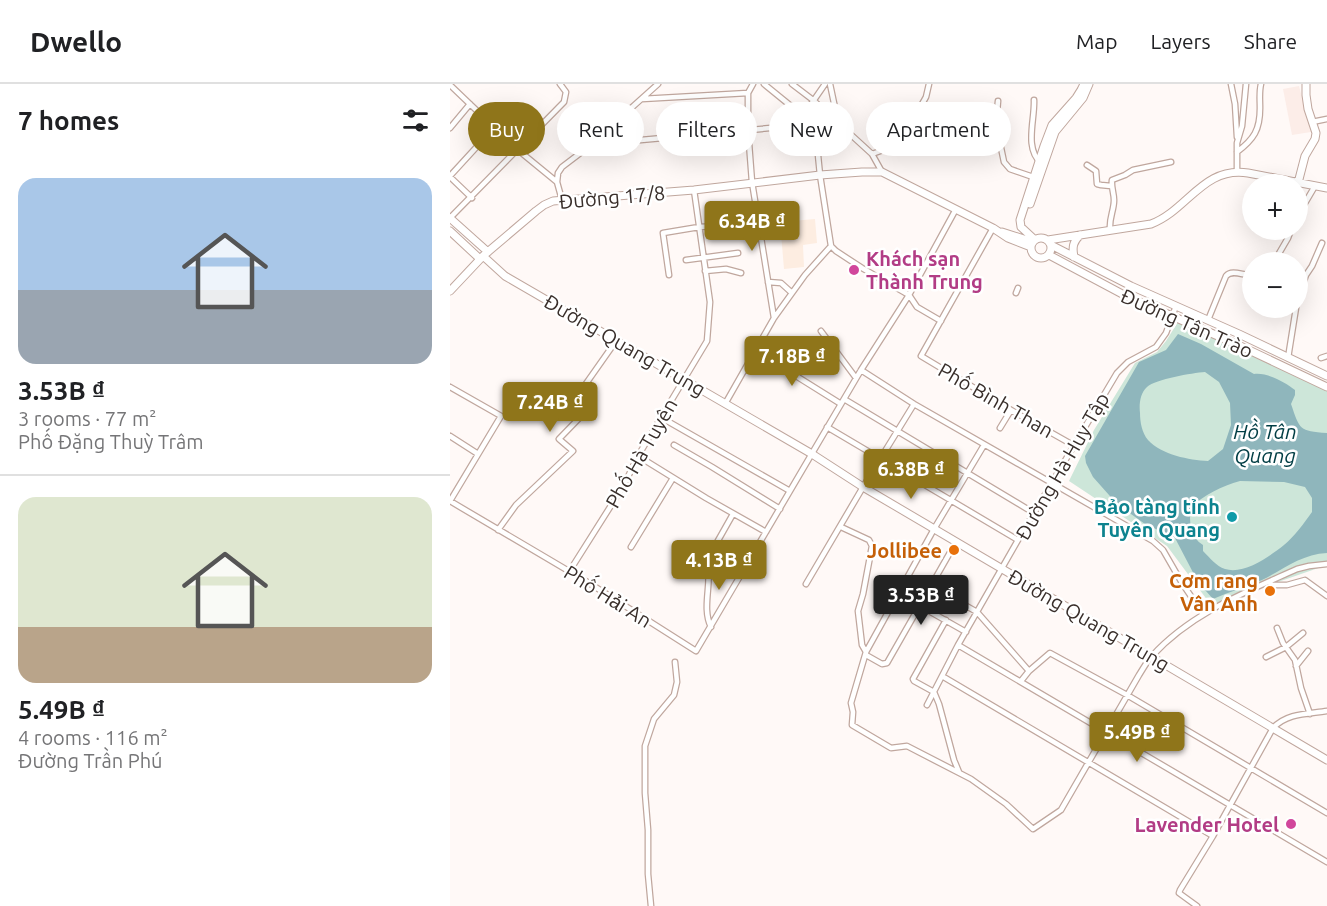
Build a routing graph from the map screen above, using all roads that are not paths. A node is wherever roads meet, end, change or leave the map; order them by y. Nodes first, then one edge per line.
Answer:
1 (560, 84) edge
2 (658, 84) edge
3 (753, 84) edge
4 (764, 84) edge
5 (792, 84) edge
6 (825, 84) edge
7 (830, 84) edge
8 (929, 84) edge
9 (1083, 84) edge
10 (1089, 84) edge
11 (1231, 84) edge
12 (1246, 84) edge
13 (1261, 84) edge
14 (1306, 84) edge
15 (450, 85) edge
16 (748, 93) junction
17 (642, 99) junction
18 (813, 100) joint
19 (1034, 100) dead end
20 (998, 101) dead end
21 (468, 102) edge
22 (639, 102) edge
23 (748, 102) edge
24 (786, 102) edge
25 (834, 102) edge
26 (923, 102) edge
27 (468, 106) edge
28 (1327, 119) edge
29 (545, 122) edge
30 (1312, 122) junction
31 (450, 128) edge
32 (854, 137) edge
33 (1237, 143) junction
34 (866, 148) edge
35 (1237, 152) junction
36 (469, 156) edge
37 (512, 156) edge
38 (525, 156) edge
39 (576, 156) edge
40 (750, 156) edge
41 (818, 156) edge
42 (874, 156) edge
43 (1171, 162) dead end
44 (1041, 163) junction
45 (1087, 165) dead end
46 (1237, 171) junction
47 (882, 172) junction
48 (1252, 174) edge
49 (1300, 174) edge
50 (820, 175) junction
51 (450, 177) edge
52 (1034, 177) junction
53 (557, 182) junction
54 (752, 182) junction
55 (1308, 185) edge
56 (1112, 186) junction
57 (1315, 186) junction
58 (1327, 188) edge
59 (694, 189) junction
60 (472, 198) junction
61 (1308, 198) edge
62 (562, 200) junction
63 (956, 209) junction
64 (450, 218) edge
65 (760, 224) junction
66 (1021, 226) junction
67 (699, 227) junction
68 (995, 230) junction
69 (1110, 230) junction
70 (450, 231) edge
71 (1080, 235) junction
72 (1033, 243) junction
73 (1049, 243) junction
74 (1322, 243) dead end
75 (831, 246) junction
76 (738, 253) dead end
77 (1049, 255) junction
78 (484, 256) junction
79 (704, 257) junction
80 (1074, 257) junction
81 (686, 260) dead end
82 (705, 271) junction
83 (1308, 272) edge
84 (741, 273) dead end
85 (1242, 274) edge
86 (669, 275) dead end
87 (768, 282) junction
88 (450, 291) edge
89 (792, 293) junction
90 (909, 295) junction
91 (1176, 306) junction
92 (1172, 317) junction
93 (774, 318) junction
94 (1294, 318) edge
95 (941, 321) junction
96 (1208, 321) junction
97 (821, 331) dead end
98 (616, 341) junction
99 (756, 351) junction
100 (1327, 356) edge
101 (1288, 357) junction
102 (1321, 358) dead end
103 (861, 370) junction
104 (1327, 376) edge
105 (856, 378) junction
106 (684, 380) junction
107 (450, 387) edge
108 (1327, 387) edge
109 (844, 399) junction
110 (725, 404) junction
111 (841, 404) junction
112 (914, 404) junction
113 (1011, 410) junction
114 (662, 418) junction
115 (827, 427) junction
116 (1000, 428) dead end
117 (897, 431) junction
118 (450, 436) edge
119 (674, 445) dead end
120 (984, 445) junction
121 (1074, 445) junction
122 (478, 454) junction
123 (812, 454) junction
124 (639, 456) junction
125 (881, 458) junction
126 (969, 472) junction
127 (673, 478) junction
128 (1052, 483) junction
129 (863, 487) junction
130 (790, 491) junction
131 (952, 500) junction
132 (450, 501) edge
133 (780, 509) junction
134 (1034, 513) junction
135 (733, 514) junction
136 (841, 527) junction
137 (934, 529) junction
138 (498, 530) junction
139 (766, 532) junction
140 (1018, 540) junction
141 (956, 542) junction
142 (631, 548) dead end
143 (1327, 564) edge
144 (1002, 569) junction
145 (569, 572) junction
146 (1269, 582) junction
147 (806, 584) dead end
148 (931, 586) junction
149 (899, 594) junction
150 (1327, 596) edge
151 (919, 605) junction
152 (977, 612) junction
153 (1203, 614) junction
154 (946, 620) junction
155 (711, 627) junction
156 (1276, 628) dead end
157 (966, 632) junction
158 (1303, 633) dead end
159 (958, 645) junction
160 (1286, 647) junction
161 (1308, 651) dead end
162 (866, 653) junction
163 (1152, 656) junction
164 (1266, 657) dead end
165 (675, 662) dead end
166 (1296, 666) junction
167 (1029, 671) junction
168 (942, 676) junction
169 (1021, 681) junction
170 (934, 692) junction
171 (1127, 695) junction
172 (927, 705) dead end
173 (1327, 711) edge
174 (1310, 714) junction
175 (1273, 728) junction
176 (1107, 731) junction
177 (1327, 759) edge
178 (1089, 763) junction
179 (1251, 768) junction
180 (959, 773) junction
181 (1230, 805) junction
182 (1327, 813) edge
183 (1212, 836) junction
184 (1327, 862) edge
185 (651, 906) edge
186 (1197, 906) edge

1 - 29 street
2 - 17 street
3 - 16 street
4 - 24 street
5 - 18 street
6 - 18 street
7 - 25 street
8 - 26 street
9 - 44 main road
10 - 44 main road
11 - 33 street
12 - 33 street
13 - 35 street
14 - 30 main road
15 - 21 street
16 - 17 street
16 - 23 street
17 - 22 street
19 - 44 street
20 - 52 street
27 - 31 street
28 - 30 street
30 - 49 main road
32 - 34 street
33 - 35 street
35 - 46 street
36 - 51 street
37 - 60 street
38 - 53 street
39 - 53 street
40 - 54 street
41 - 50 street
42 - 47 street
43 - 56 street
44 - 52 main road
44 - 66 main road
45 - 56 street
46 - 48 main road
46 - 69 main road
47 - 50 main road, Đường 17/8
47 - 63 main road, Đường 17/8
50 - 54 main road, Đường 17/8
50 - 75 street
51 - 60 street
52 - 66 main road
53 - 62 street
54 - 59 main road, Đường 17/8
54 - 65 street
55 - 57 main road
56 - 69 street
57 - 58 main road
57 - 61 street
59 - 62 main road, Đường 17/8
59 - 67 street, Phố Hà Tuyên
60 - 64 street
62 - 78 main road, Đường 17/8
63 - 68 main road, Đường 17/8
63 - 90 street, Phố Hải An
64 - 78 main road, Đường Quang Trung
65 - 67 street
65 - 87 street
66 - 72 main road
67 - 79 street, Phố Hà Tuyên
67 - 86 street
68 - 72 main road, Đường 17/8
68 - 95 street, Phố Bình Than
69 - 71 main road
70 - 78 main road, Đường Quang Trung
71 - 73 main road
71 - 80 main road
72 - 73 main road
72 - 77 main road
73 - 77 main road
73 - 80 main road, Đường Tân Trào
74 - 83 street
75 - 89 street
75 - 90 street
76 - 79 street
77 - 92 main road, Đường Tân Trào
78 - 88 main road, Đường 17/8
78 - 98 main road, Đường Quang Trung
79 - 81 street
79 - 82 street, Phố Hà Tuyên
80 - 91 main road, Đường Tân Trào
82 - 84 street
82 - 106 street, Phố Hà Tuyên
85 - 96 street
87 - 89 street
87 - 93 street
89 - 93 street
90 - 95 street
90 - 103 street, Phố Hải An
91 - 92 street, Đường Hà Huy Tập
91 - 96 main road, Đường Tân Trào
92 - 108 main road, Đường Tân Trào
92 - 121 street, Đường Hà Huy Tập
93 - 99 street
94 - 101 street
95 - 113 street, Phố Bình Than
96 - 101 main road, Đường Tân Trào
97 - 105 street
98 - 106 main road, Đường Quang Trung
98 - 138 street
99 - 110 street
99 - 111 street
100 - 102 street
101 - 104 main road, Đường Tân Trào
103 - 105 street, Phố Hải An
103 - 112 street
105 - 109 street, Phố Hải An
106 - 110 main road, Đường Quang Trung
106 - 114 street, Phố Hà Tuyên
107 - 122 street
109 - 111 street, Phố Hải An
109 - 117 street
110 - 123 main road, Đường Quang Trung
111 - 115 street, Phố Hải An
112 - 117 street
112 - 120 street
113 - 116 street
113 - 121 street, Phố Bình Than
114 - 124 street, Phố Hà Tuyên
114 - 130 street
115 - 123 street, Phố Hải An
115 - 125 street
117 - 125 street
117 - 126 street
118 - 122 street
119 - 133 street
120 - 126 street
120 - 128 street
121 - 128 street, Đường Hà Huy Tập
122 - 132 street
123 - 129 main road, Đường Quang Trung
123 - 130 street, Phố Hải An
124 - 127 street
124 - 145 street, Phố Hà Tuyên
125 - 129 street
125 - 131 street
126 - 131 street
126 - 134 street
127 - 135 street
127 - 142 street
128 - 134 street, Đường Hà Huy Tập
128 - 153 street
129 - 136 street
129 - 137 main road, Đường Quang Trung
130 - 133 street, Phố Hải An
131 - 137 street
131 - 140 street
132 - 138 street, Phố Hải An
133 - 139 street, Phố Hải An
134 - 140 street, Đường Hà Huy Tập
135 - 139 street
135 - 155 street
136 - 147 street
136 - 162 street
137 - 141 main road, Đường Quang Trung
137 - 149 street
138 - 145 street, Phố Hải An
139 - 155 street, Phố Hải An
140 - 144 street, Đường Hà Huy Tập
141 - 144 main road, Đường Quang Trung
141 - 148 street
143 - 146 street
144 - 152 street, Đường Hà Huy Tập
144 - 163 main road, Đường Quang Trung
145 - 155 street, Phố Hải An
146 - 150 street
146 - 153 street
148 - 151 street
148 - 152 street
149 - 151 street
149 - 162 street
151 - 154 street
151 - 162 street
152 - 157 street, Đường Hà Huy Tập
152 - 167 street
153 - 163 street
154 - 157 street
154 - 170 street
156 - 160 street
157 - 159 street, Đường Hà Huy Tập
158 - 160 street
159 - 168 street, Đường Hà Huy Tập
159 - 169 street
160 - 164 street
160 - 166 street
161 - 166 street
162 - 180 street
163 - 171 street
163 - 175 main road, Đường Quang Trung
165 - 185 street
166 - 174 street
167 - 169 street
167 - 171 street
168 - 170 street, Đường Hà Huy Tập
168 - 178 street
169 - 176 street
170 - 172 street, Đường Hà Huy Tập
170 - 180 street
171 - 176 street
171 - 179 street
173 - 174 street
174 - 175 street
175 - 177 main road, Đường Quang Trung
175 - 179 street
176 - 178 street
176 - 181 street
178 - 180 street
178 - 183 street
179 - 181 street
179 - 182 street
181 - 183 street
181 - 184 street
183 - 186 street

